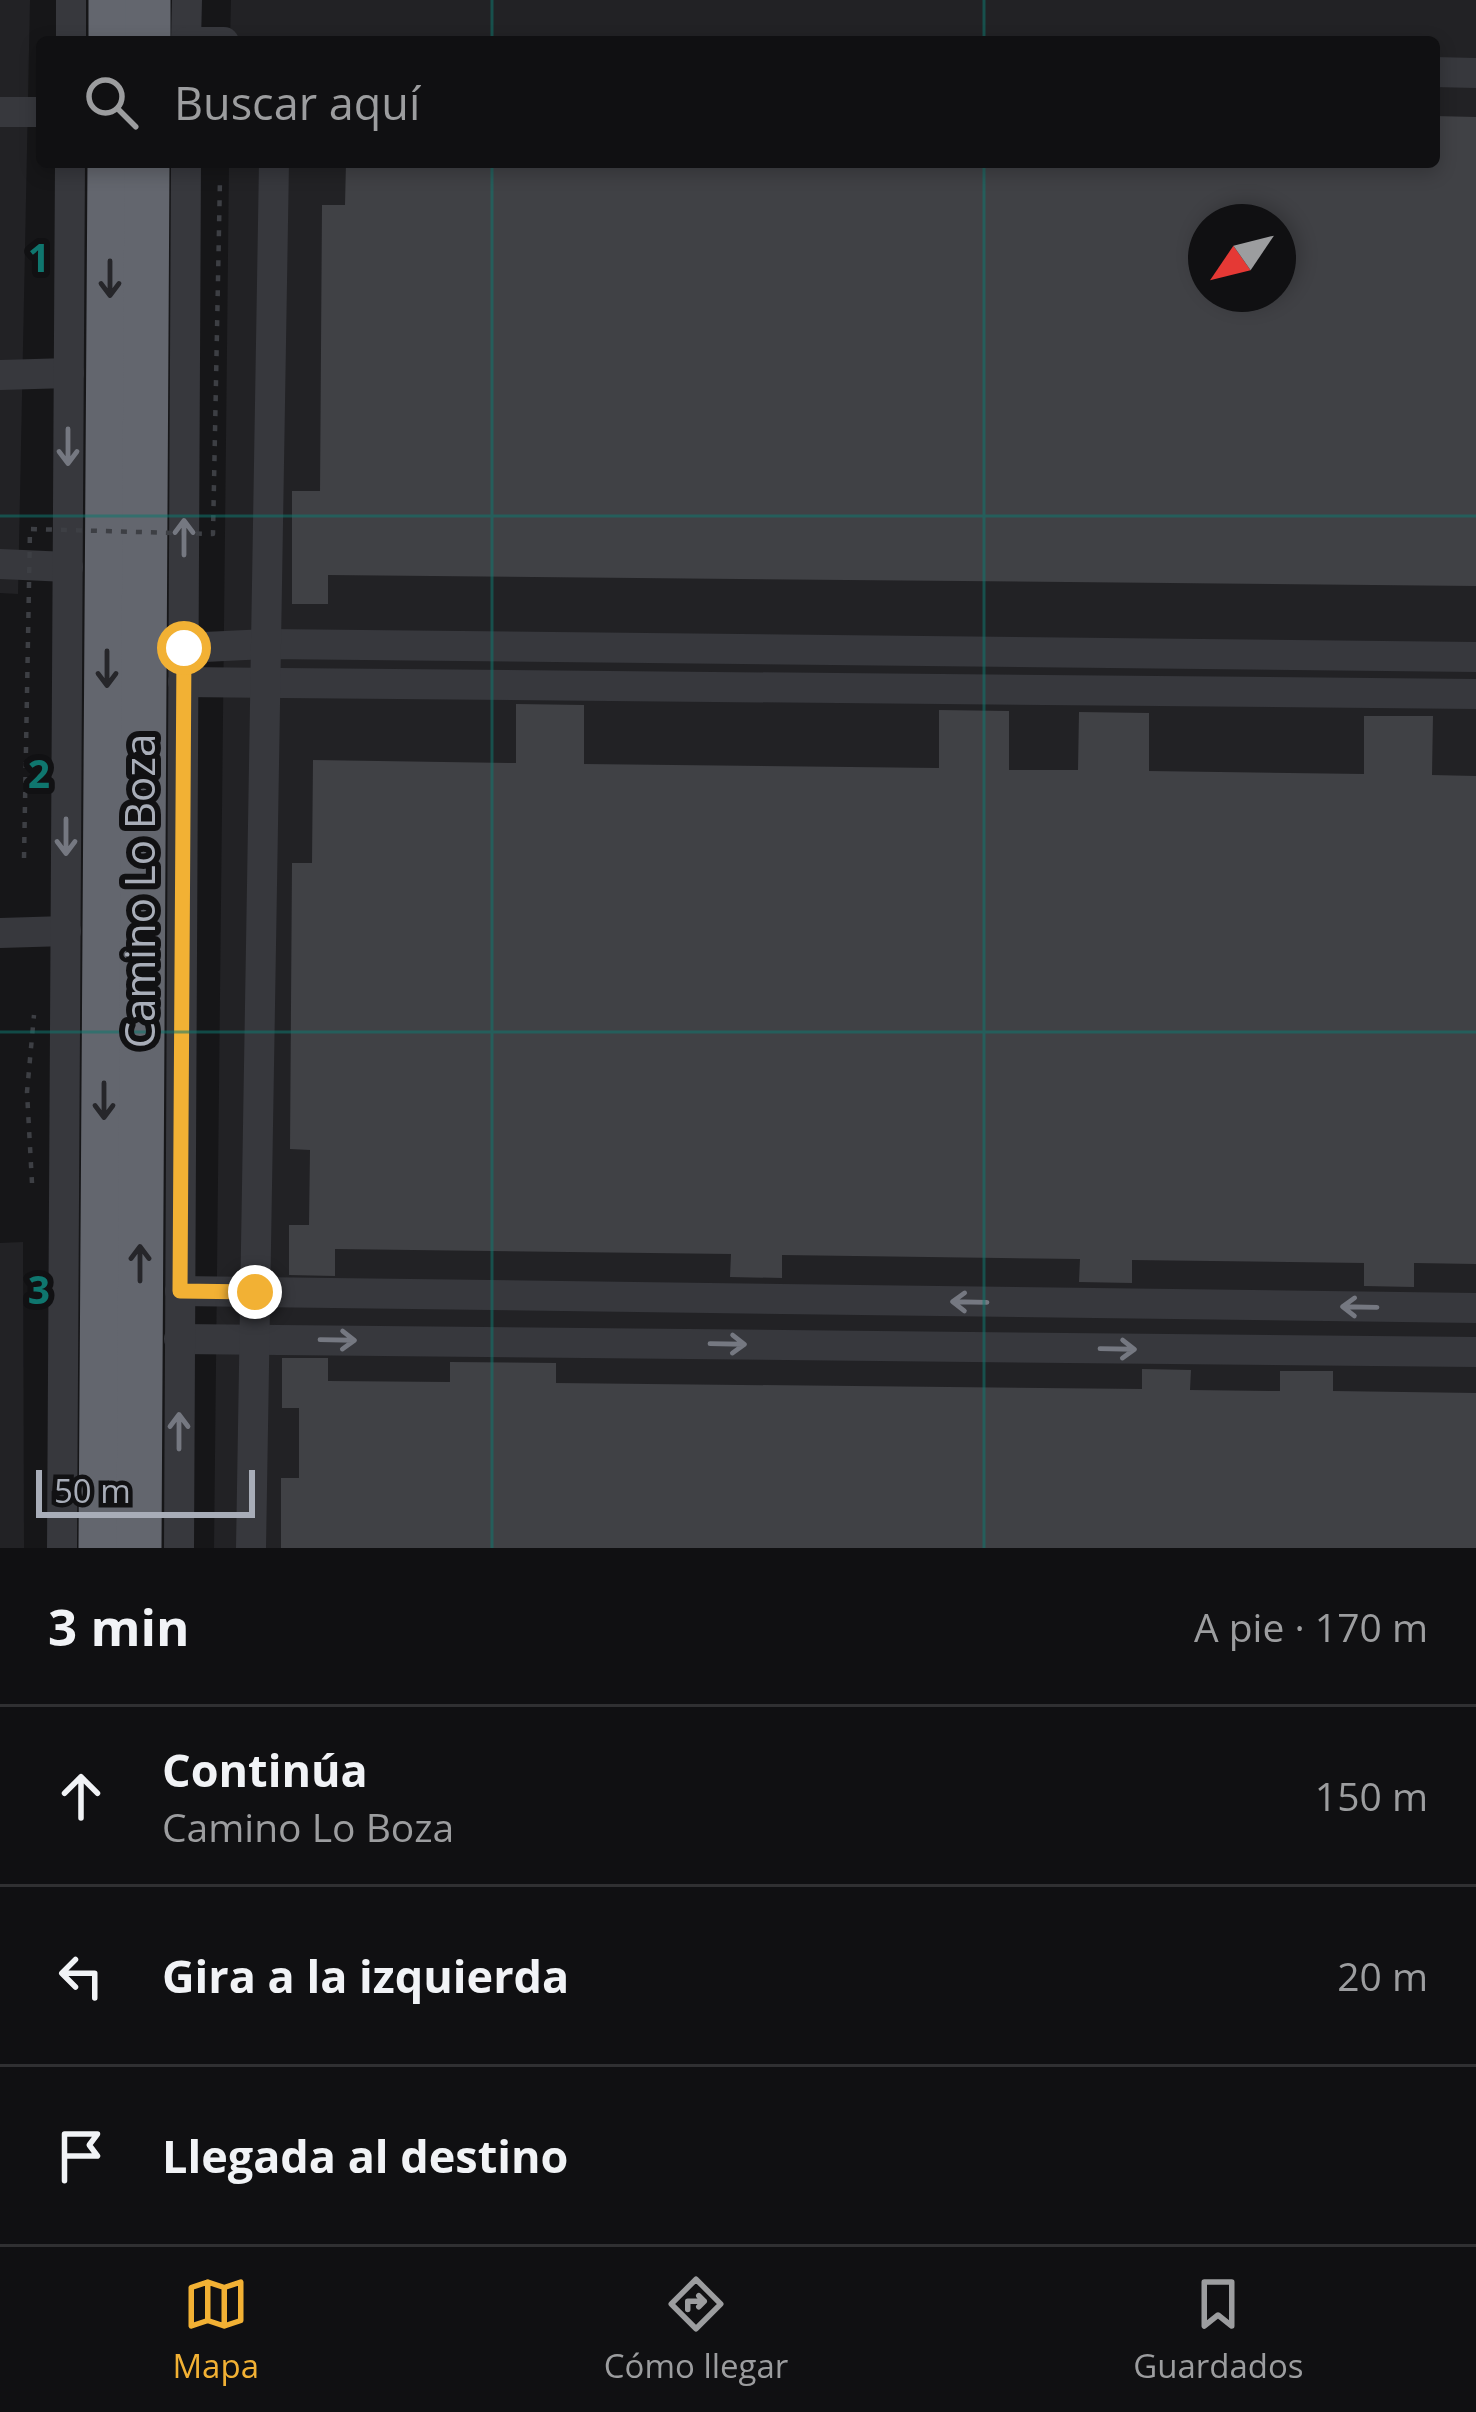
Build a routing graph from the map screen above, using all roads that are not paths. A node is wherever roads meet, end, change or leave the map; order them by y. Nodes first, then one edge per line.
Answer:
1 (71, 0) edge
2 (111, 0) edge
3 (148, 0) edge
4 (187, 0) edge
5 (71, 36) edge
6 (111, 36) edge
7 (148, 36) edge
8 (186, 36) edge
9 (1440, 72) edge
10 (1476, 73) edge
11 (0, 112) edge
12 (36, 112) edge
13 (70, 168) edge
14 (110, 168) edge
15 (147, 168) edge
16 (186, 168) edge
17 (274, 168) edge
18 (69, 373) junction
19 (0, 375) edge
20 (0, 564) edge
21 (68, 567) junction
22 (266, 644) junction
23 (184, 648) junction
24 (1476, 657) edge
25 (183, 682) junction
26 (266, 682) junction
27 (1476, 694) edge
28 (66, 932) junction
29 (0, 933) edge
30 (180, 1291) junction
31 (255, 1292) junction
32 (1476, 1308) edge
33 (179, 1339) junction
34 (254, 1339) junction
35 (1476, 1352) edge
36 (62, 1548) edge
37 (101, 1548) edge
38 (139, 1548) edge
39 (178, 1548) edge
40 (251, 1548) edge

1 - 5 street
2 - 6 highway
3 - 7 highway
4 - 8 street
9 - 10 street
11 - 12 street
13 - 18 street, Camino Lo Boza
14 -> 37 highway
38 -> 15 highway
23 -> 16 street, Camino Lo Boza
17 - 22 street
18 - 19 street
18 -> 21 street, Camino Lo Boza
20 - 21 street
21 -> 28 street, Camino Lo Boza
22 - 23 street
22 - 24 street
22 - 26 street
23 - 25 street, Camino Lo Boza
25 - 26 street
25 - 30 street, Camino Lo Boza
26 - 27 street
26 - 31 street
28 - 29 street
28 - 36 street, Camino Lo Boza
30 - 31 street
30 - 33 street, Camino Lo Boza
32 -> 31 street
31 - 34 street
33 - 34 street
39 -> 33 street, Camino Lo Boza
34 -> 35 street
34 - 40 street

